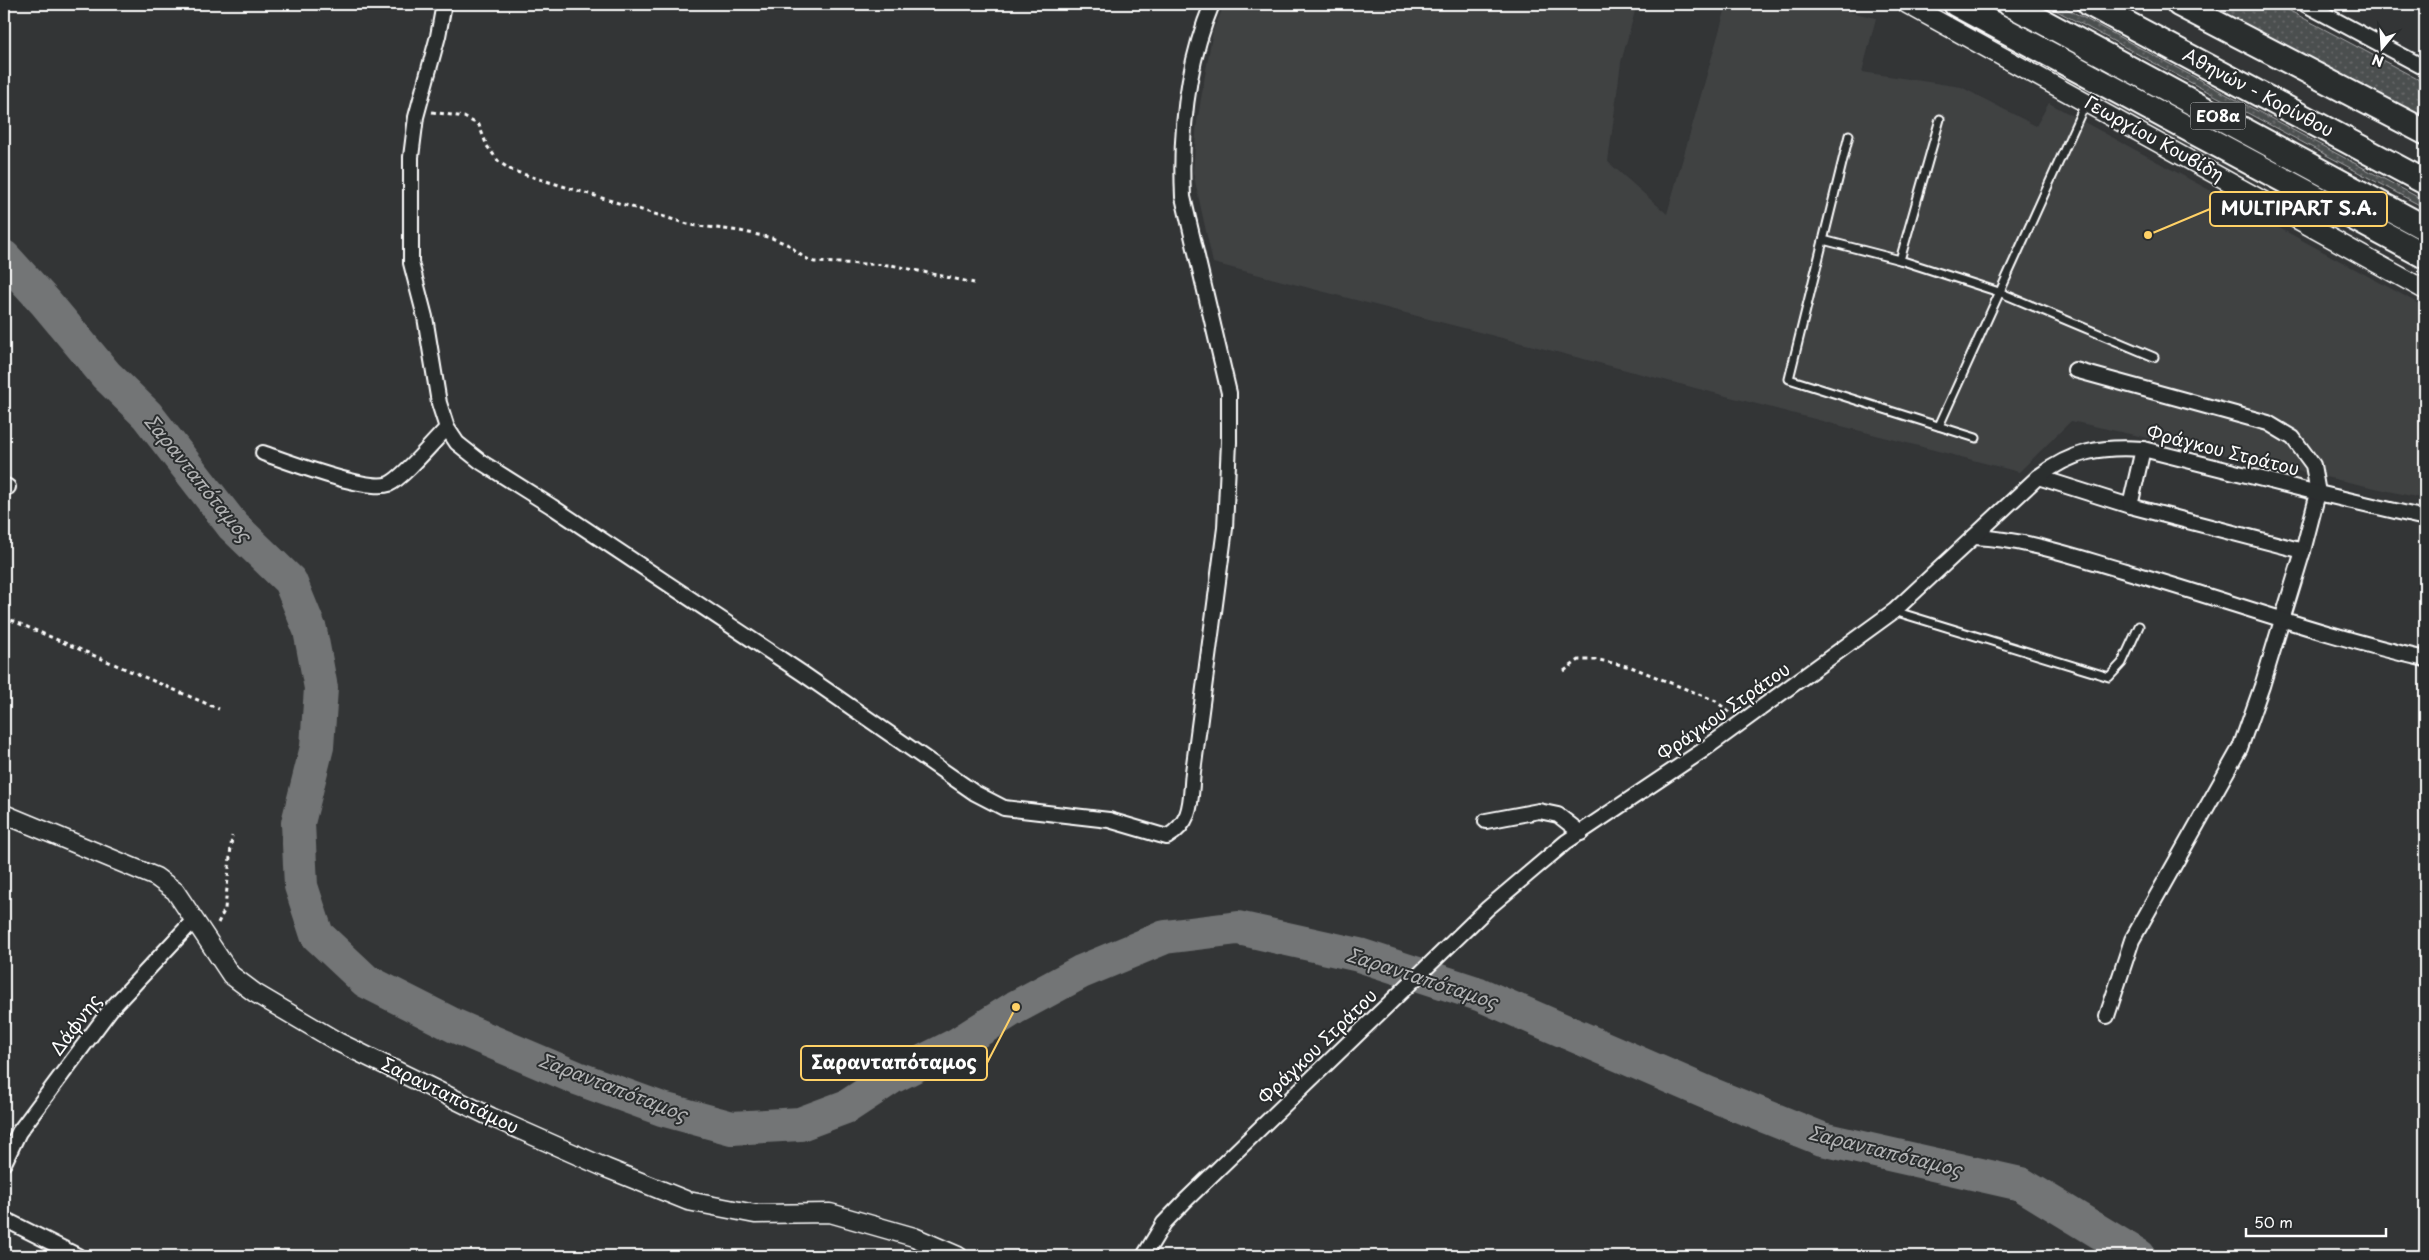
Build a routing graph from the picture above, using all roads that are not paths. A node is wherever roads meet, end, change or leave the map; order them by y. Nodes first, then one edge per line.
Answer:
1 (444, 4) edge
2 (1212, 4) edge
3 (1908, 4) edge
4 (1956, 4) edge
5 (2010, 4) edge
6 (2090, 4) edge
7 (2179, 4) edge
8 (2305, 4) edge
9 (2425, 68) edge
10 (2086, 101) junction
11 (1940, 119) dead end
12 (2425, 132) edge
13 (1849, 135) dead end
14 (2425, 182) edge
15 (2425, 228) edge
16 (1823, 240) junction
17 (2425, 256) edge
18 (1900, 260) junction
19 (2425, 290) edge
20 (1998, 292) junction
21 (2154, 357) dead end
22 (2075, 370) dead end
23 (1939, 426) junction
24 (447, 428) junction
25 (1976, 438) dead end
26 (2143, 449) junction
27 (263, 453) dead end
28 (2038, 477) junction
29 (2318, 493) junction
30 (2130, 506) junction
31 (2425, 518) edge
32 (1974, 538) junction
33 (2303, 551) junction
34 (1894, 611) junction
35 (2283, 621) junction
36 (2139, 626) dead end
37 (2425, 659) edge
38 (4, 814) edge
39 (1486, 821) dead end
40 (1581, 832) junction
41 (193, 921) junction
42 (2107, 1016) dead end
43 (4, 1162) edge
44 (4, 1219) edge
45 (78, 1256) edge
46 (958, 1256) edge
47 (1144, 1256) edge

1 - 24 street
2 - 24 street
3 - 10 street, Γεωργίου Κουβίδη
4 - 17 highway
5 - 15 highway, ΕΟ8α
6 - 14 highway, Αθηνών - Κορίνθου / ΕΟ8α
7 - 12 highway
8 - 9 street
10 - 19 street, Γεωργίου Κουβίδη
10 - 20 lane
11 - 18 lane
13 - 16 lane
16 - 18 lane
16 - 23 lane
18 - 20 lane
20 - 21 lane
20 - 23 lane
22 - 29 street
23 - 25 lane
24 - 27 street
26 - 28 street, Φράγκου Στράτου
26 - 29 street, Φράγκου Στράτου
26 - 30 street
28 - 30 street
28 - 32 street, Φράγκου Στράτου
29 - 31 street, Φράγκου Στράτου
29 - 33 street
30 - 33 street
32 - 34 street, Φράγκου Στράτου
32 - 35 street
33 - 35 street
34 - 36 lane
34 - 40 street, Φράγκου Στράτου
35 - 37 street
35 - 42 street
38 - 41 street, Σαρανταποτάμου
39 - 40 street
40 - 47 street, Φράγκου Στράτου
41 - 43 street, Δάφνης
41 - 46 street, Σαρανταποτάμου
44 - 45 street

